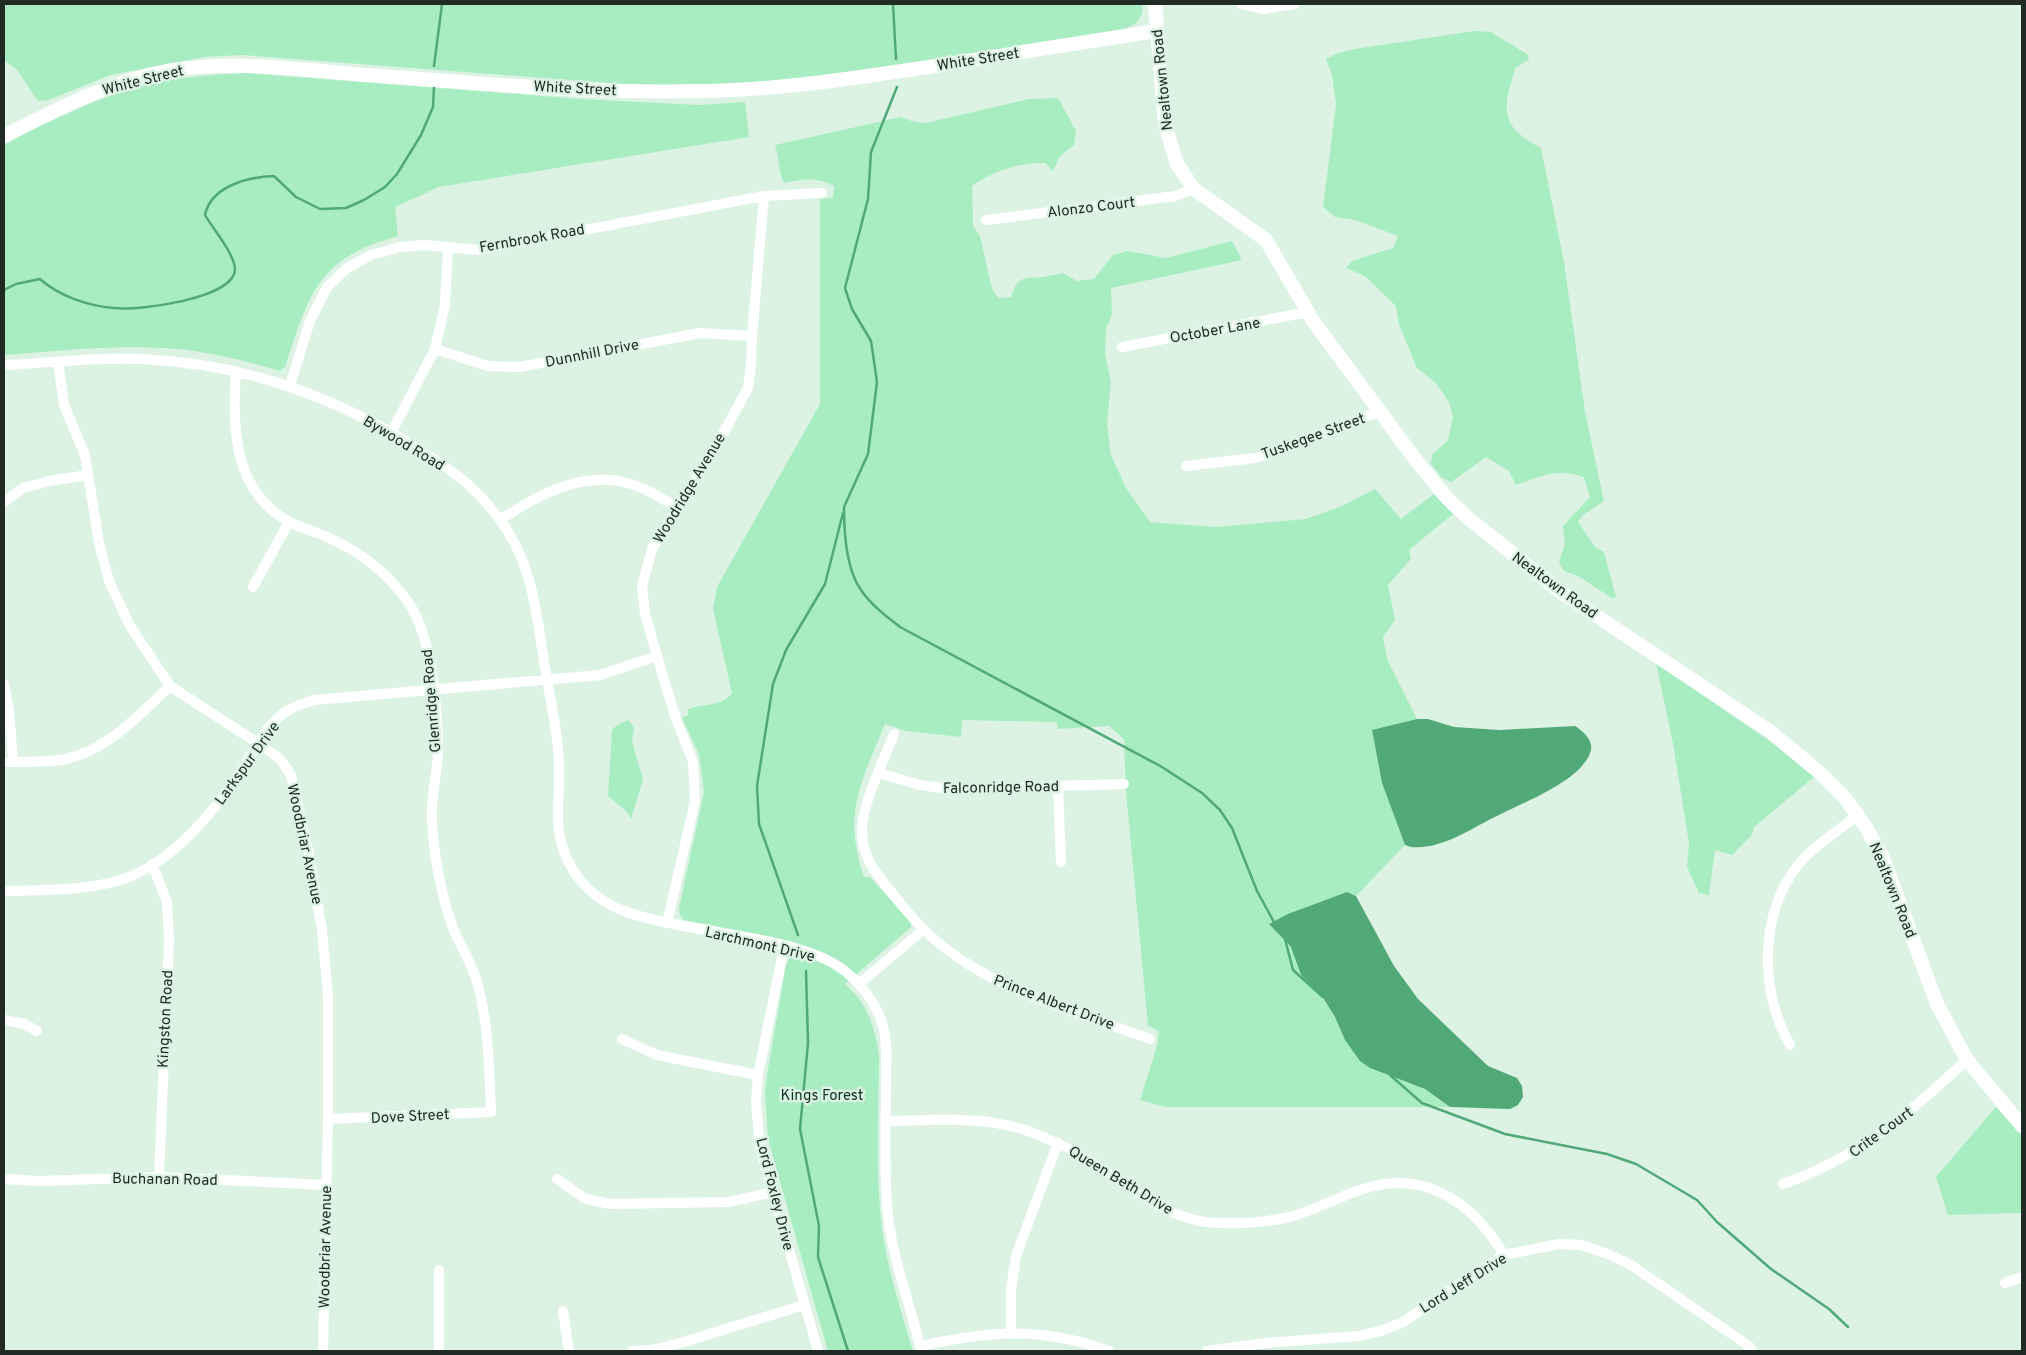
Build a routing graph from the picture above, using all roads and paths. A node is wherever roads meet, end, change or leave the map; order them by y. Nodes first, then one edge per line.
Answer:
1 (1155, 4) edge
2 (1241, 4) edge
3 (1294, 4) edge
4 (1157, 31) junction
5 (4, 136) edge
6 (1194, 189) junction
7 (822, 193) dead end
8 (764, 196) junction
9 (986, 220) dead end
10 (448, 247) junction
11 (1308, 312) junction
12 (752, 336) junction
13 (1122, 347) dead end
14 (435, 349) junction
15 (58, 362) junction
16 (4, 365) edge
17 (236, 371) junction
18 (290, 385) junction
19 (1380, 411) junction
20 (391, 433) junction
21 (1186, 466) dead end
22 (88, 475) junction
23 (4, 502) edge
24 (678, 508) junction
25 (500, 520) junction
26 (289, 522) junction
27 (252, 586) dead end
28 (657, 656) junction
29 (547, 680) junction
30 (4, 684) edge
31 (170, 686) junction
32 (433, 688) junction
33 (894, 734) dead end
34 (260, 744) junction
35 (8, 762) edge
36 (879, 773) junction
37 (1124, 784) dead end
38 (1058, 786) junction
39 (558, 803) joint
40 (1858, 815) junction
41 (1061, 862) dead end
42 (152, 864) junction
43 (4, 891) edge
44 (667, 923) junction
45 (923, 930) junction
46 (784, 947) junction
47 (859, 984) junction
48 (4, 1020) edge
49 (37, 1031) dead end
50 (622, 1039) dead end
51 (1150, 1039) dead end
52 (1790, 1045) dead end
53 (1966, 1060) junction
54 (758, 1075) junction
55 (491, 1112) joint
56 (328, 1119) junction
57 (886, 1120) junction
58 (2022, 1126) edge
59 (1058, 1143) junction
60 (158, 1177) junction
61 (4, 1179) edge
62 (557, 1179) dead end
63 (1783, 1184) dead end
64 (327, 1185) junction
65 (773, 1192) junction
66 (1504, 1255) junction
67 (439, 1270) dead end
68 (2022, 1277) edge
69 (2005, 1283) dead end
70 (804, 1305) junction
71 (564, 1311) dead end
72 (1011, 1332) junction
73 (1297, 1346) edge
74 (920, 1348) edge
75 (323, 1351) edge
76 (439, 1351) edge
77 (569, 1351) edge
78 (632, 1351) edge
79 (818, 1351) edge
80 (1108, 1351) edge
81 (1207, 1351) edge
82 (1752, 1351) edge

1 - 4 street, Nealtown Road
2 - 3 street
4 - 5 street, White Street
4 - 6 street, Nealtown Road
6 - 9 street, Alonzo Court
6 - 11 street, Nealtown Road
7 - 8 street, Fernbrook Road
8 - 10 street, Fernbrook Road
8 - 12 street, Woodridge Avenue
10 - 14 street
10 - 18 street, Fernbrook Road
11 - 13 street, October Lane
11 - 19 street, Nealtown Road
12 - 14 street, Dunnhill Drive
12 - 24 street, Woodridge Avenue
14 - 20 street
15 - 16 street, Bywood Road
15 - 17 street, Bywood Road
15 - 22 street, Woodbriar Avenue
17 - 18 street, Bywood Road
17 - 26 street, Glenridge Road
18 - 20 street, Bywood Road
19 - 21 street, Tuskegee Street
19 - 40 street, Nealtown Road
20 - 25 street, Bywood Road
22 - 23 street
22 - 31 street, Woodbriar Avenue
24 - 25 street
24 - 28 street, Woodridge Avenue
25 - 29 street, Bywood Road
26 - 27 street
26 - 32 street, Glenridge Road
28 - 29 street, Larkspur Drive
28 - 44 street, Woodridge Avenue
29 - 32 street, Larkspur Drive
29 - 39 street, Bywood Road
30 - 35 street
31 - 34 street, Woodbriar Avenue
31 - 35 street
32 - 34 street, Larkspur Drive
32 - 55 street, Glenridge Road
33 - 36 street, Prince Albert Drive
34 - 42 street, Larkspur Drive
34 - 56 street, Woodbriar Avenue
36 - 38 street, Falconridge Road
36 - 45 street, Prince Albert Drive
37 - 38 street, Falconridge Road
38 - 41 street
39 - 44 street, Larchmont Drive
40 - 52 street
40 - 53 street, Nealtown Road
42 - 43 street, Larkspur Drive
42 - 60 street, Kingston Road
44 - 46 street, Larchmont Drive
45 - 47 street
45 - 51 street, Prince Albert Drive
46 - 47 street, Larchmont Drive
46 - 54 street, Lord Foxley Drive
47 - 57 street, Larchmont Drive
48 - 49 street
50 - 54 street
53 - 58 street, Nealtown Road
53 - 63 street, Crite Court
54 - 65 street, Lord Foxley Drive
55 - 56 street, Dove Street
56 - 64 street, Woodbriar Avenue
57 - 59 street, Queen Beth Drive
57 - 74 street, Larchmont Drive
59 - 66 street, Queen Beth Drive
59 - 72 street
60 - 61 street, Buchanan Road
60 - 64 street, Buchanan Road
62 - 65 street
64 - 75 street, Woodbriar Avenue
65 - 70 street, Lord Foxley Drive
66 - 73 street, Lord Jeff Drive
66 - 82 street, Lord Jeff Drive
67 - 76 street
68 - 69 street
70 - 78 street
70 - 79 street, Lord Foxley Drive
71 - 77 street
72 - 74 street
72 - 80 street
73 - 81 street, Lord Jeff Drive

